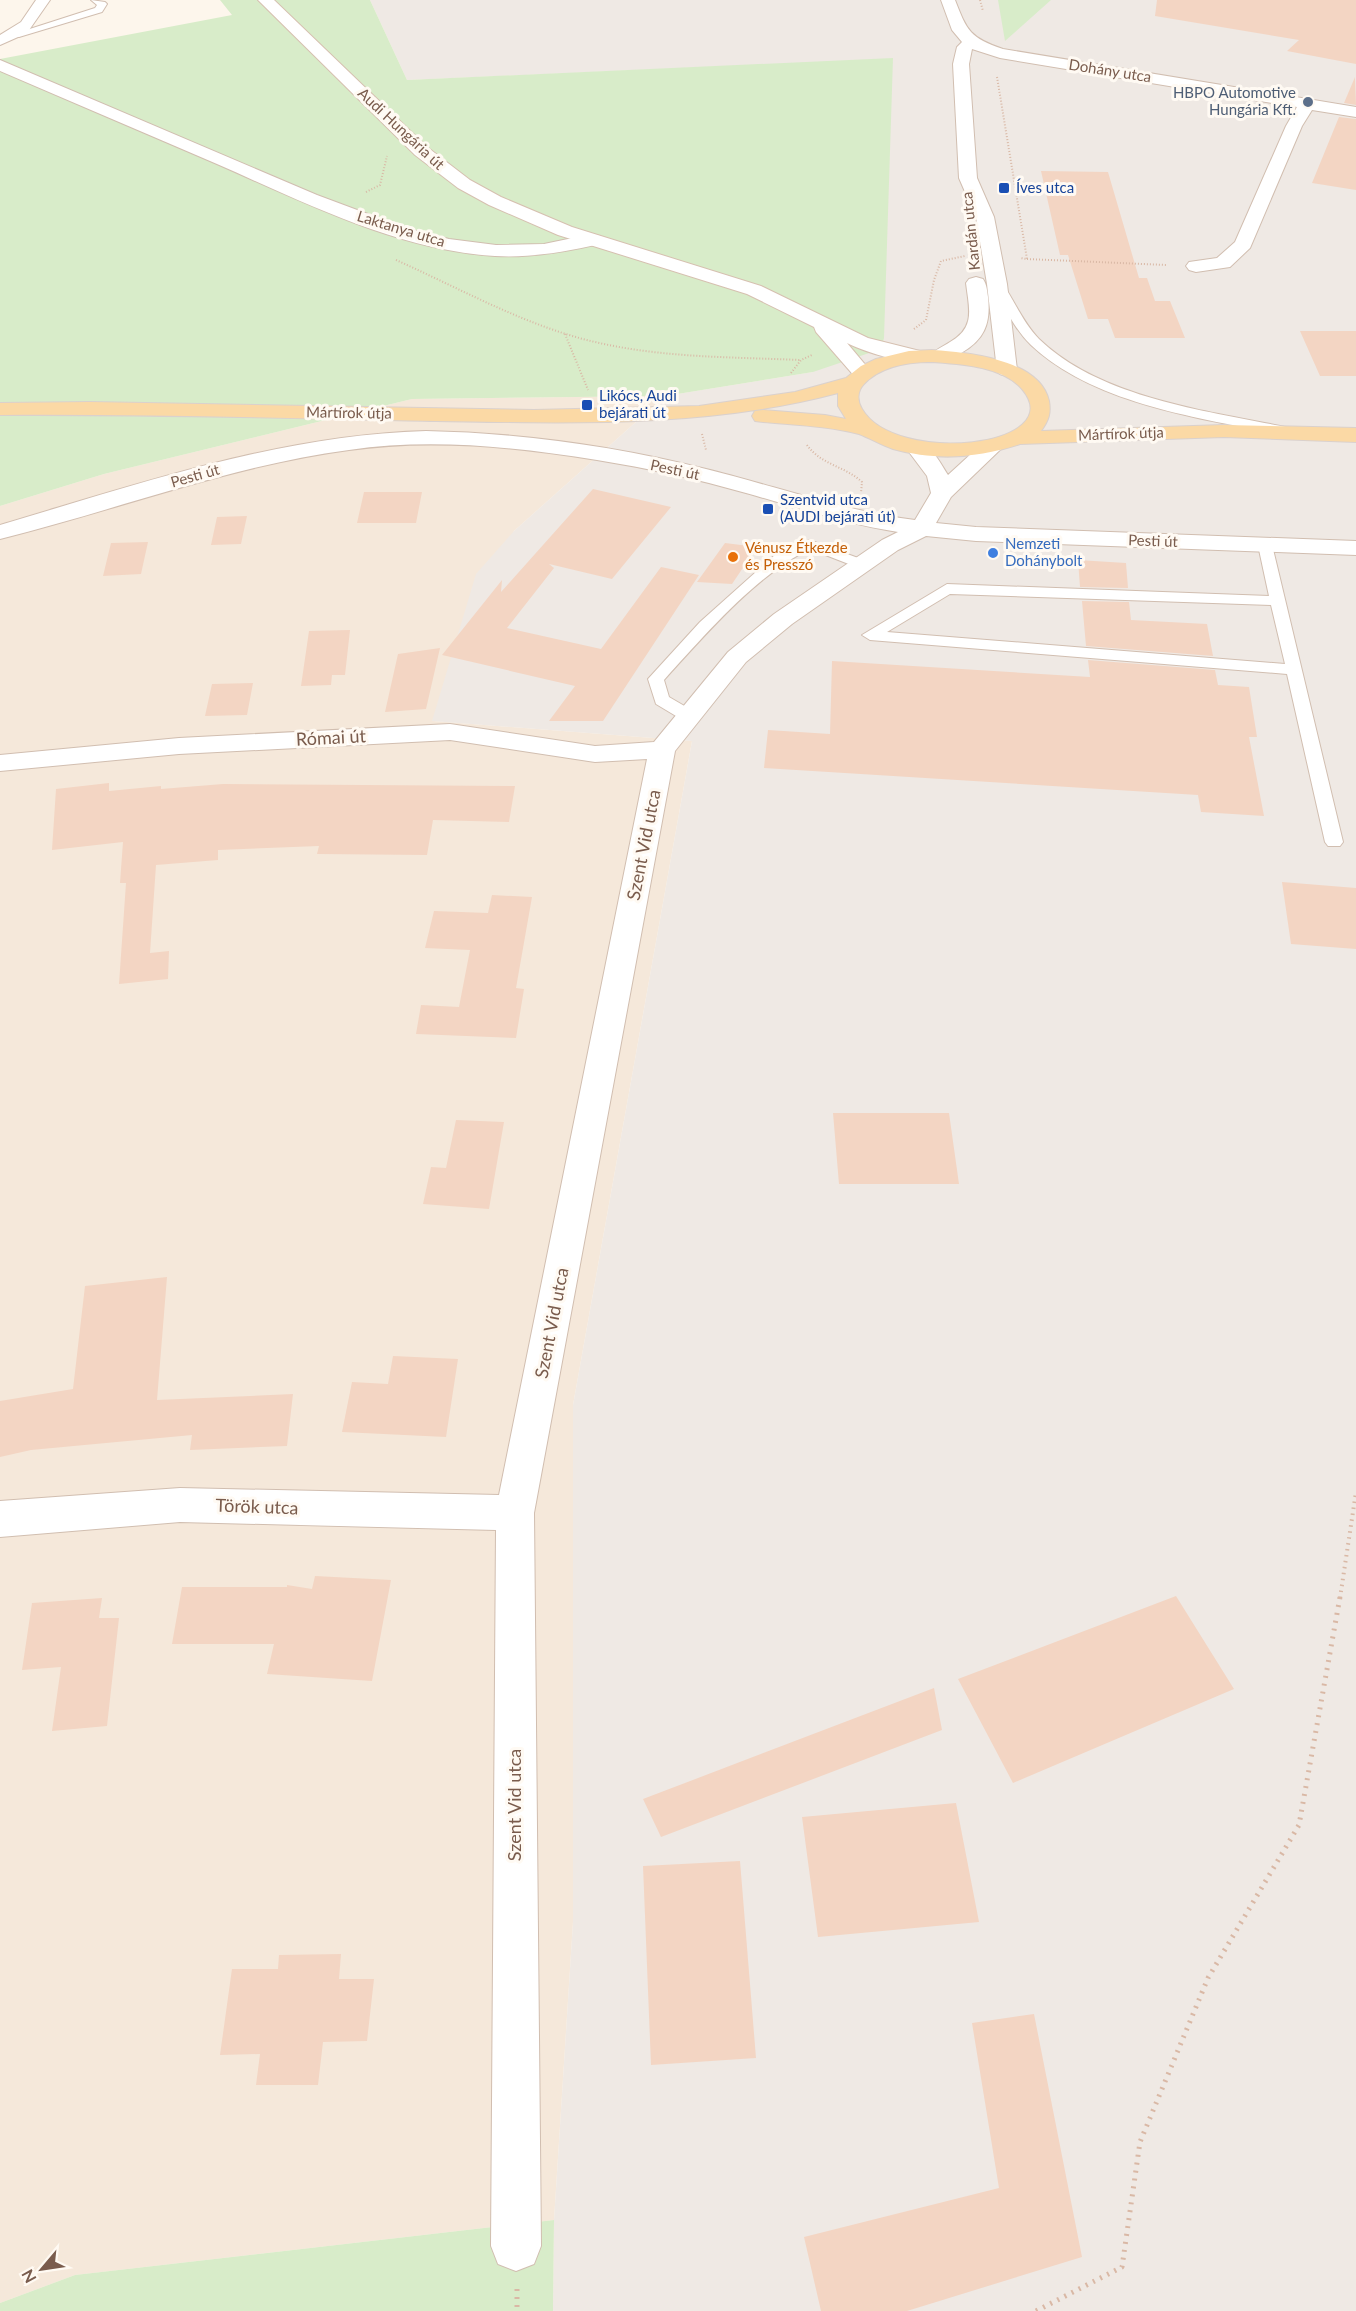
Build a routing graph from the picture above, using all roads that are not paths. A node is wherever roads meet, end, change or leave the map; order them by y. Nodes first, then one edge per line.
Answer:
1 (43, 0) edge
2 (96, 0) edge
3 (265, 0) edge
4 (948, 0) edge
5 (16, 35) junction
6 (0, 40) edge
7 (971, 43) junction
8 (0, 65) edge
9 (1308, 104) junction
10 (1356, 112) edge
11 (968, 178) junction
12 (969, 235) dead end
13 (592, 240) junction
14 (972, 256) road end
15 (1196, 266) road end
16 (997, 284) junction
17 (816, 320) junction
18 (917, 356) junction
19 (941, 356) junction
20 (1007, 370) junction
21 (858, 378) junction
22 (799, 408) junction
23 (0, 409) edge
24 (1083, 416) dead end
25 (869, 430) junction
26 (1224, 431) junction
27 (1299, 434) junction
28 (1356, 435) edge
29 (1019, 438) junction
30 (992, 447) junction
31 (917, 448) junction
32 (942, 493) junction
33 (921, 529) junction
34 (0, 532) edge
35 (1265, 545) junction
36 (1356, 548) edge
37 (864, 565) junction
38 (1278, 601) junction
39 (1294, 670) junction
40 (687, 716) junction
41 (662, 750) junction
42 (0, 763) edge
43 (1334, 842) dead end
44 (515, 1513) junction
45 (0, 1519) edge
46 (516, 2246) dead end

1 - 5 street
2 - 5 lane
3 - 13 street, Audi Hungária út
4 - 7 street
5 - 6 street
7 - 9 street, Dohány utca
7 - 11 street
8 - 13 street, Laktanya utca
9 - 10 street, Dohány utca
9 - 15 street
11 - 12 street, Kardán utca
11 - 16 street, Kardán utca
13 - 17 street
14 - 19 street, Kardán utca
16 - 20 street, Kardán utca
16 - 27 lane
17 - 18 street
17 - 21 street
18 - 19 main road, Mártírok útja
18 - 21 main road, Mártírok útja
19 - 20 main road, Mártírok útja
20 - 29 main road, Mártírok útja
21 - 22 main road, Mártírok útja
21 - 25 main road, Mártírok útja
22 - 23 main road, Mártírok útja
22 - 25 main road, Mártírok útja
24 - 26 main road, Mártírok útja
25 - 31 main road, Mártírok útja
26 - 27 main road, Mártírok útja
26 - 29 main road, Mártírok útja
27 - 28 main road, Mártírok útja
29 - 30 main road, Mártírok útja
30 - 31 main road, Mártírok útja
30 - 32 street
31 - 32 street
32 - 33 street
33 - 34 street, Pesti út
33 - 35 street, Pesti út
33 - 37 street, Szent Vid utca
35 - 36 street, Pesti út
35 - 38 lane
37 - 40 street, Szent Vid utca
37 - 40 lane
38 - 39 lane
38 - 39 lane
39 - 43 lane
40 - 41 street, Szent Vid utca
41 - 42 street, Római út
41 - 44 street, Szent Vid utca
44 - 45 street, Török utca
44 - 46 street, Szent Vid utca

